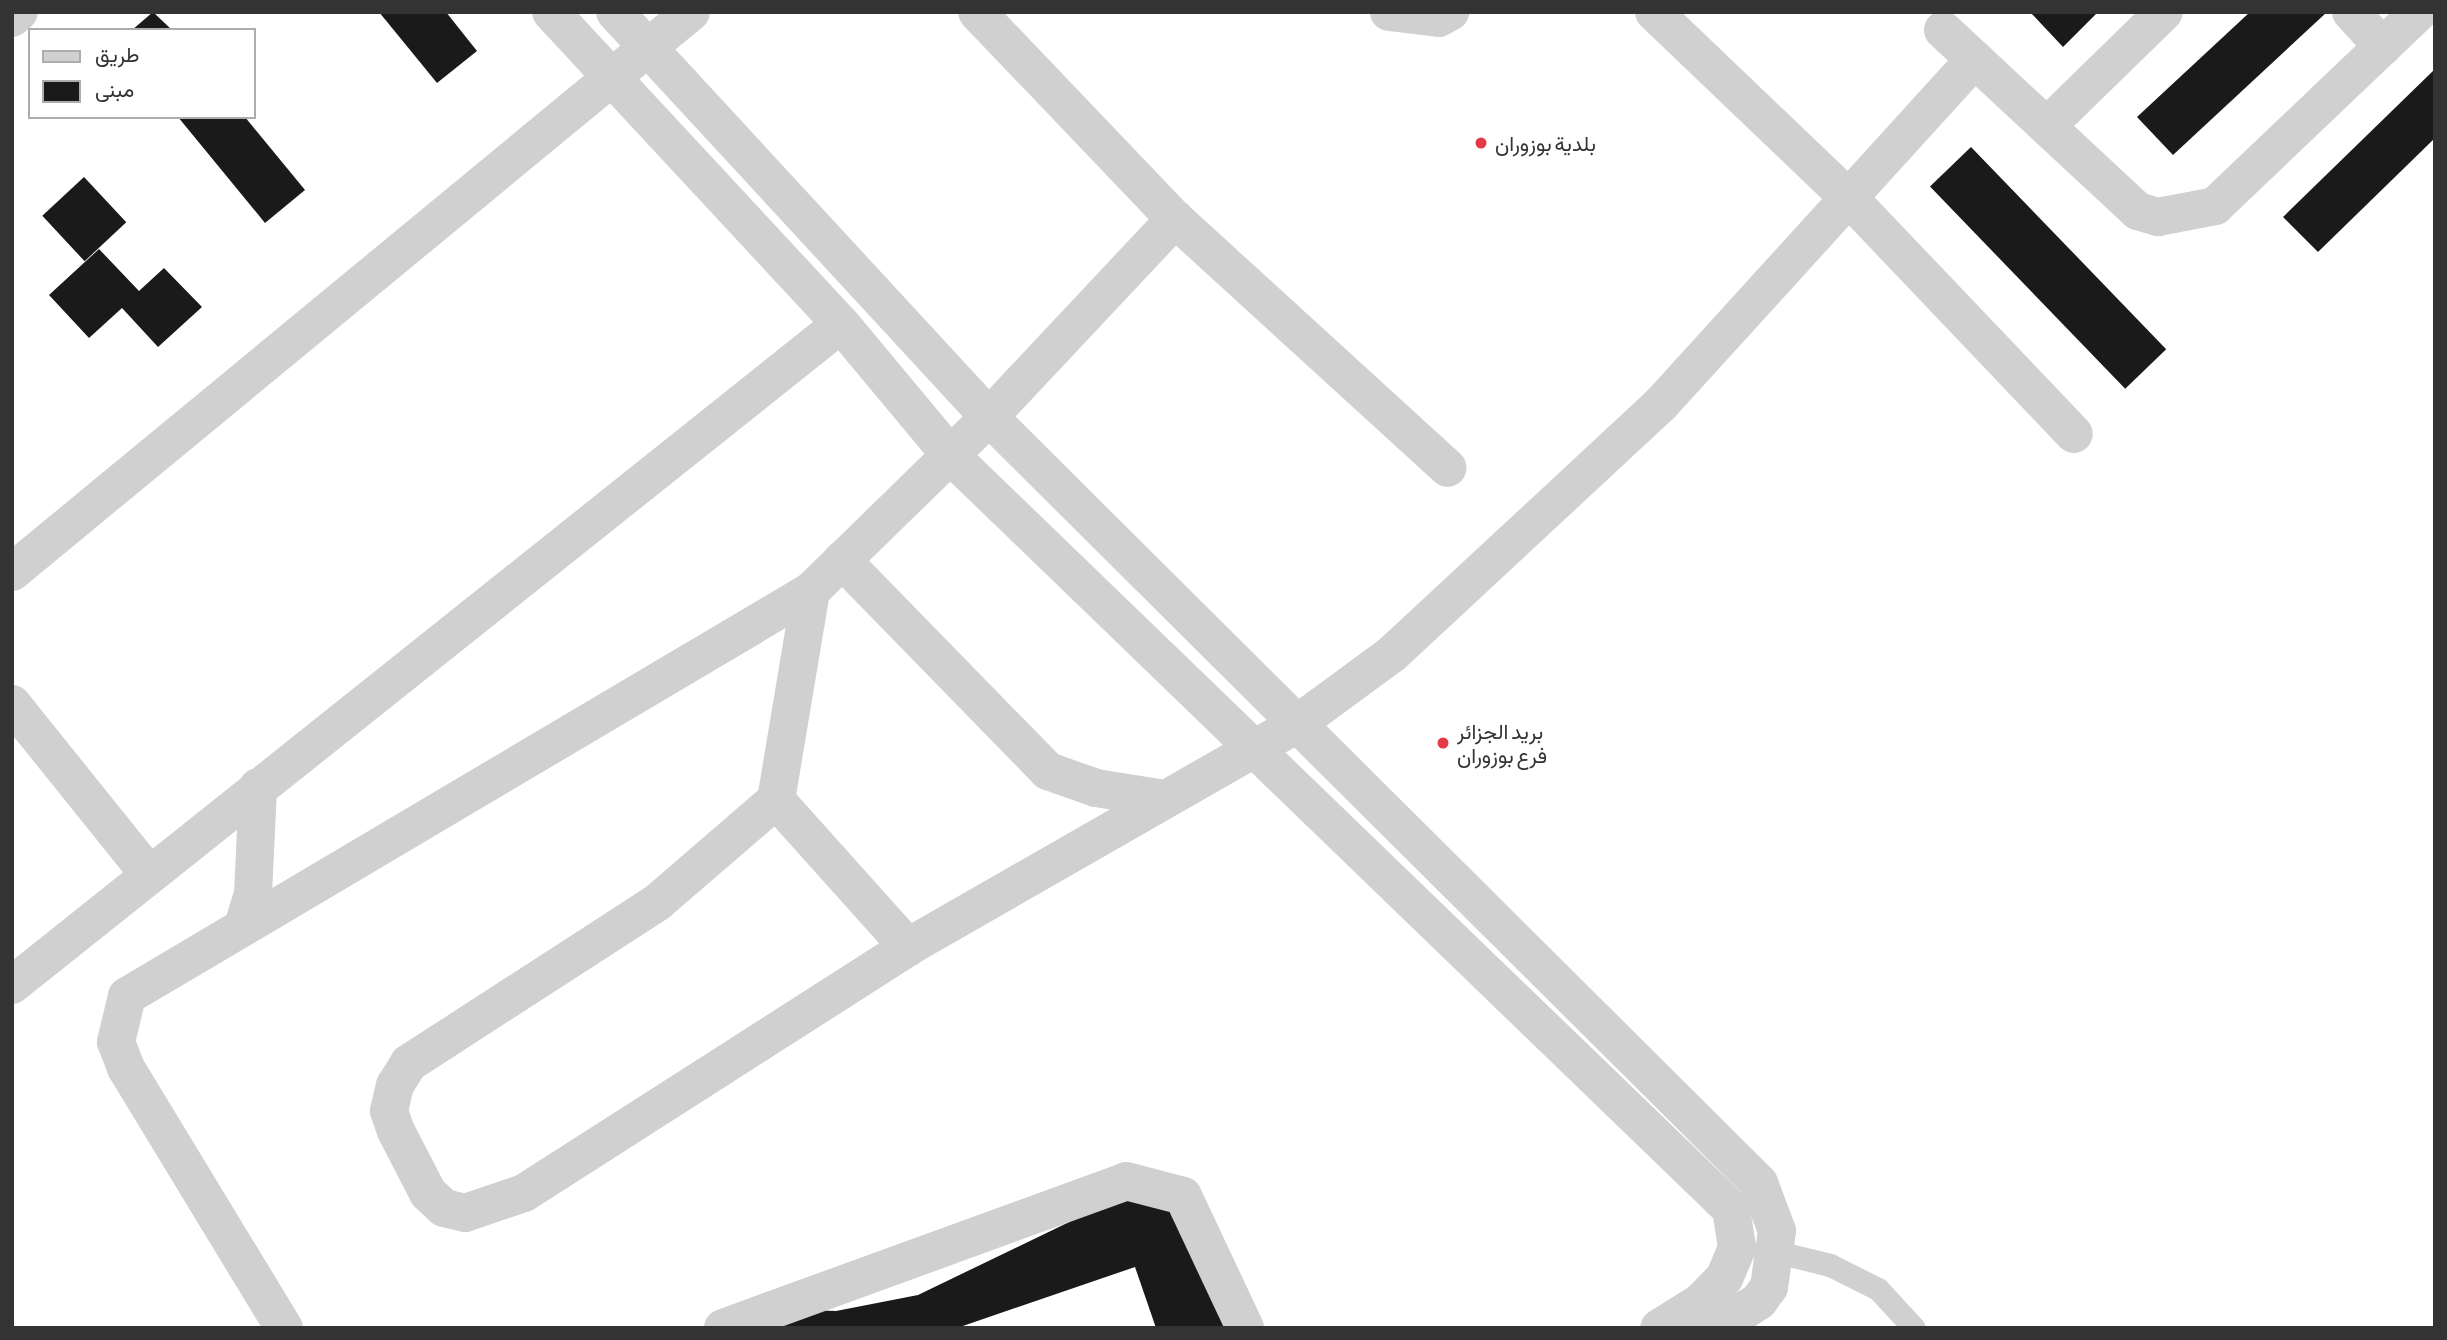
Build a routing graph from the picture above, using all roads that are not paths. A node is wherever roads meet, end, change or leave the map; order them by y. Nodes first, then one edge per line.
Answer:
1 (19, 12) edge
2 (551, 12) edge
3 (615, 12) edge
4 (691, 12) edge
5 (976, 12) edge
6 (1389, 12) edge
7 (1450, 12) edge
8 (1654, 12) edge
9 (2165, 12) edge
10 (2351, 12) edge
11 (2419, 12) edge
12 (12, 18) edge
13 (1943, 18) edge
14 (2383, 47) junction
15 (648, 49) junction
16 (1975, 59) junction
17 (614, 80) junction
18 (2047, 126) junction
19 (1851, 200) junction
20 (1175, 219) junction
21 (841, 324) junction
22 (989, 417) junction
23 (2074, 434) dead end
24 (950, 455) junction
25 (1448, 468) dead end
26 (842, 560) junction
27 (12, 572) edge
28 (811, 591) junction
29 (1225, 658) junction
30 (1194, 693) junction
31 (12, 704) edge
32 (1294, 726) junction
33 (1250, 750) junction
34 (258, 787) junction
35 (1165, 799) junction
36 (776, 800) junction
37 (148, 873) junction
38 (244, 923) junction
39 (908, 947) junction
40 (12, 985) edge
41 (1737, 1248) junction
42 (1776, 1250) junction
43 (284, 1328) edge
44 (723, 1328) edge
45 (1245, 1328) edge
46 (1659, 1328) edge
47 (1717, 1328) edge
48 (1914, 1328) edge

1 - 12 street
2 - 17 street
3 - 15 street
4 - 15 street
5 - 20 street
6 - 7 street
8 - 19 street
9 - 18 street
10 - 14 street
11 - 14 street
13 - 16 street
14 - 18 street
15 - 17 street
15 - 22 street
16 - 18 street
16 - 19 street
17 - 21 street
17 - 27 street
19 - 23 street
19 - 32 street
20 - 22 street
20 - 25 street
21 - 24 street
21 - 34 street
22 - 24 street
22 - 29 street
24 - 26 street
24 - 30 street
26 - 28 street
26 - 35 street
28 - 36 street
28 - 38 street
29 - 30 street
29 - 32 street
30 - 33 street
31 - 37 street
32 - 33 street
32 - 42 street
33 - 35 street
33 - 41 street
34 - 37 street
34 - 38 street
35 - 39 street
36 - 39 street
36 - 39 street
37 - 40 street
38 - 43 street
41 - 42 lane
41 - 46 street
42 - 47 street
42 - 48 lane
44 - 45 street

